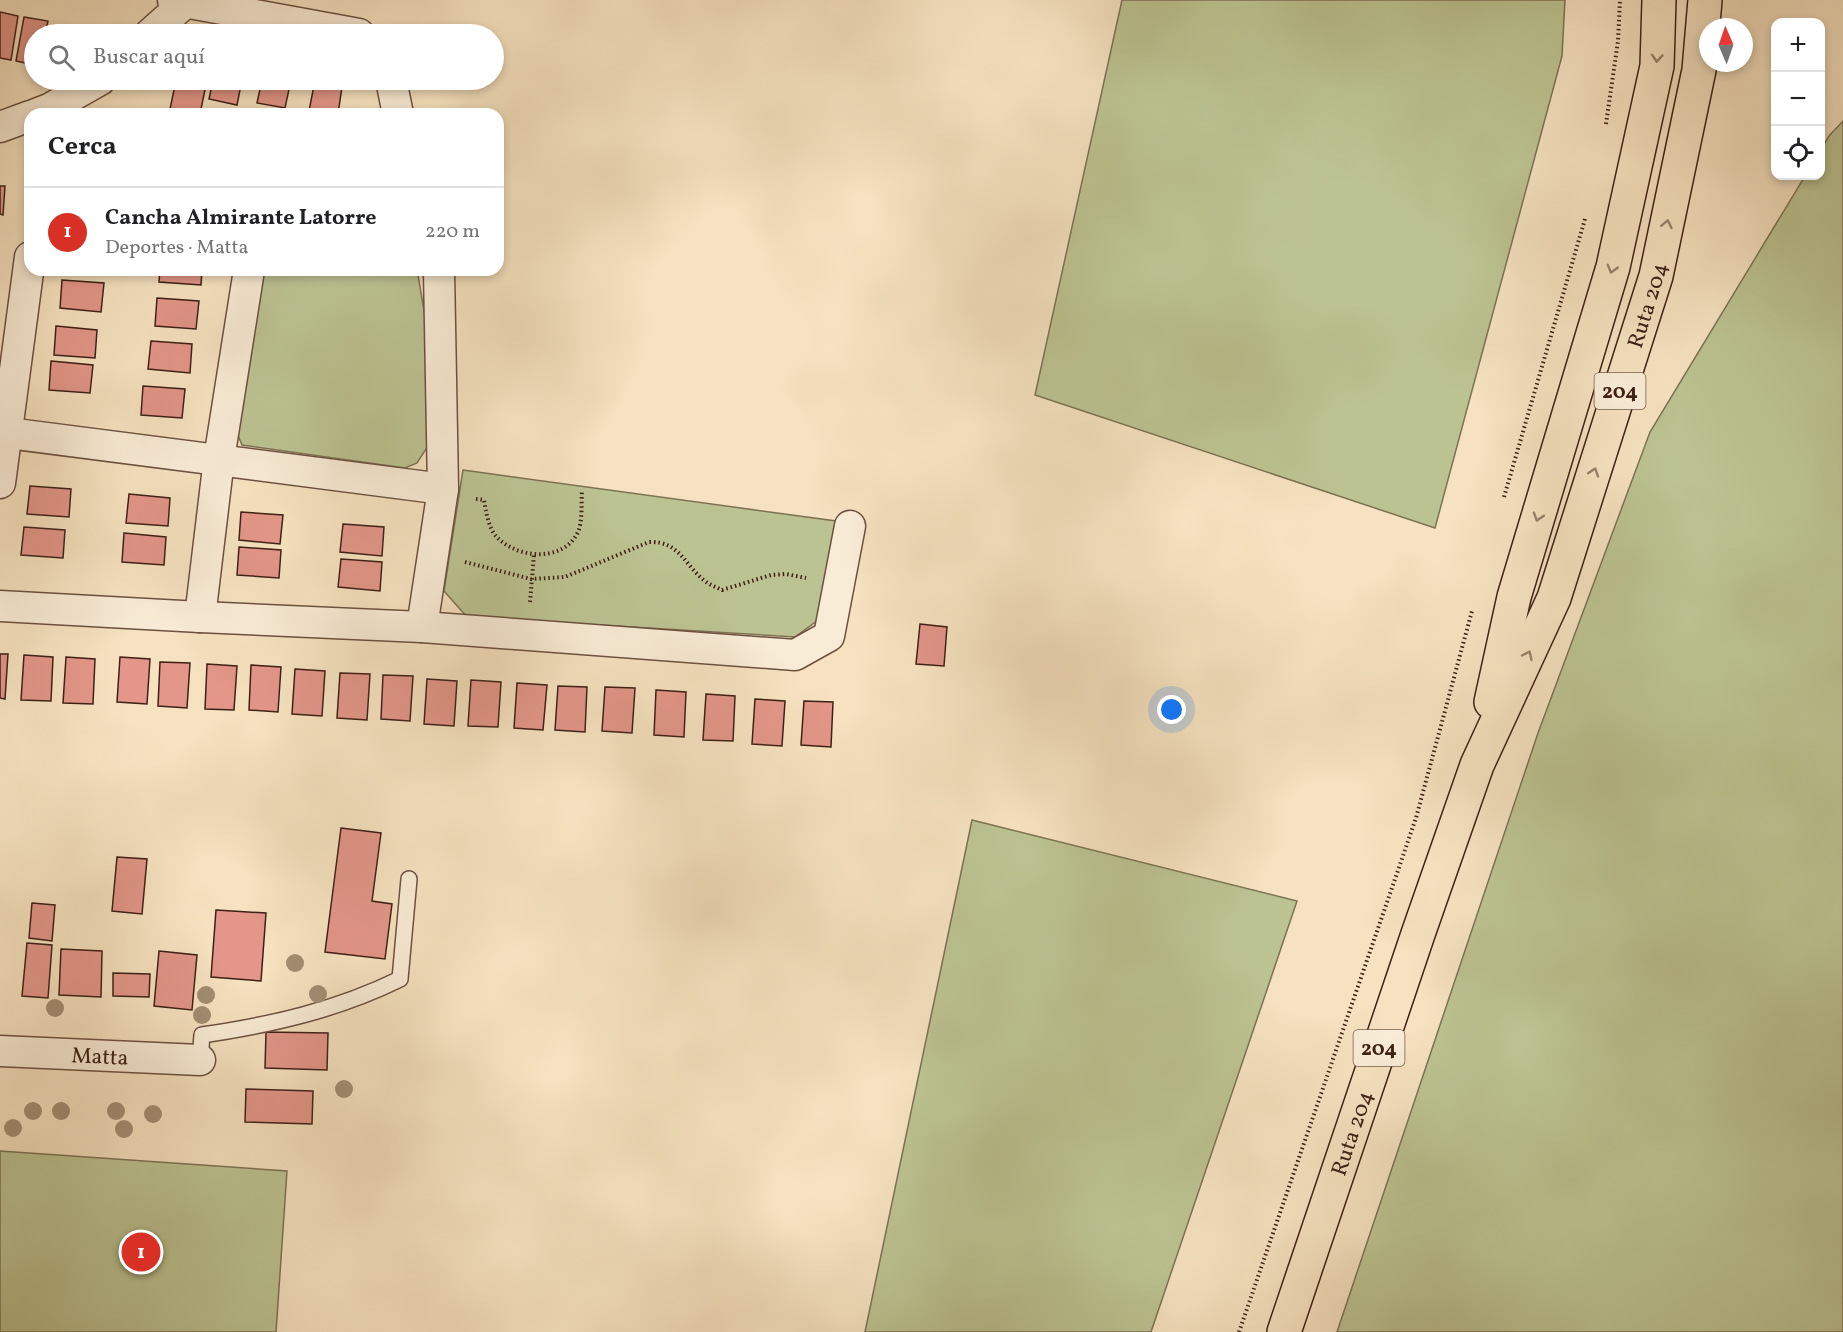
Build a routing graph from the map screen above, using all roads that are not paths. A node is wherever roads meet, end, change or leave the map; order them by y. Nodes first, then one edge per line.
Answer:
1 (1659, 0) edge
2 (1705, 0) edge
3 (182, 1) edge
4 (160, 24) edge
5 (305, 24) edge
6 (82, 90) edge
7 (393, 90) edge
8 (50, 108) edge
9 (397, 108) edge
10 (24, 119) edge
11 (0, 127) edge
12 (27, 276) edge
13 (248, 276) edge
14 (439, 276) edge
15 (4, 433) edge
16 (219, 459) junction
17 (0, 483) edge
18 (455, 493) junction
19 (850, 525) dead end
20 (0, 606) edge
21 (200, 617) junction
22 (422, 627) junction
23 (1477, 765) junction
24 (409, 879) dead end
25 (0, 1051) edge
26 (200, 1060) joint
27 (1284, 1332) edge

1 -> 23 main road, Ruta 204 / 204
23 -> 2 main road, Ruta 204 / 204
3 - 4 street
3 - 5 street
6 - 8 street
7 - 9 street
10 - 11 street
12 - 15 street
13 - 16 street
14 - 18 street
15 - 16 street
15 - 17 street
16 - 18 street
16 - 21 street
18 - 22 street
19 - 22 street
20 - 21 street
21 - 22 street
23 - 27 main road, Ruta 204 / 204
24 - 26 lane
25 - 26 street, Matta

